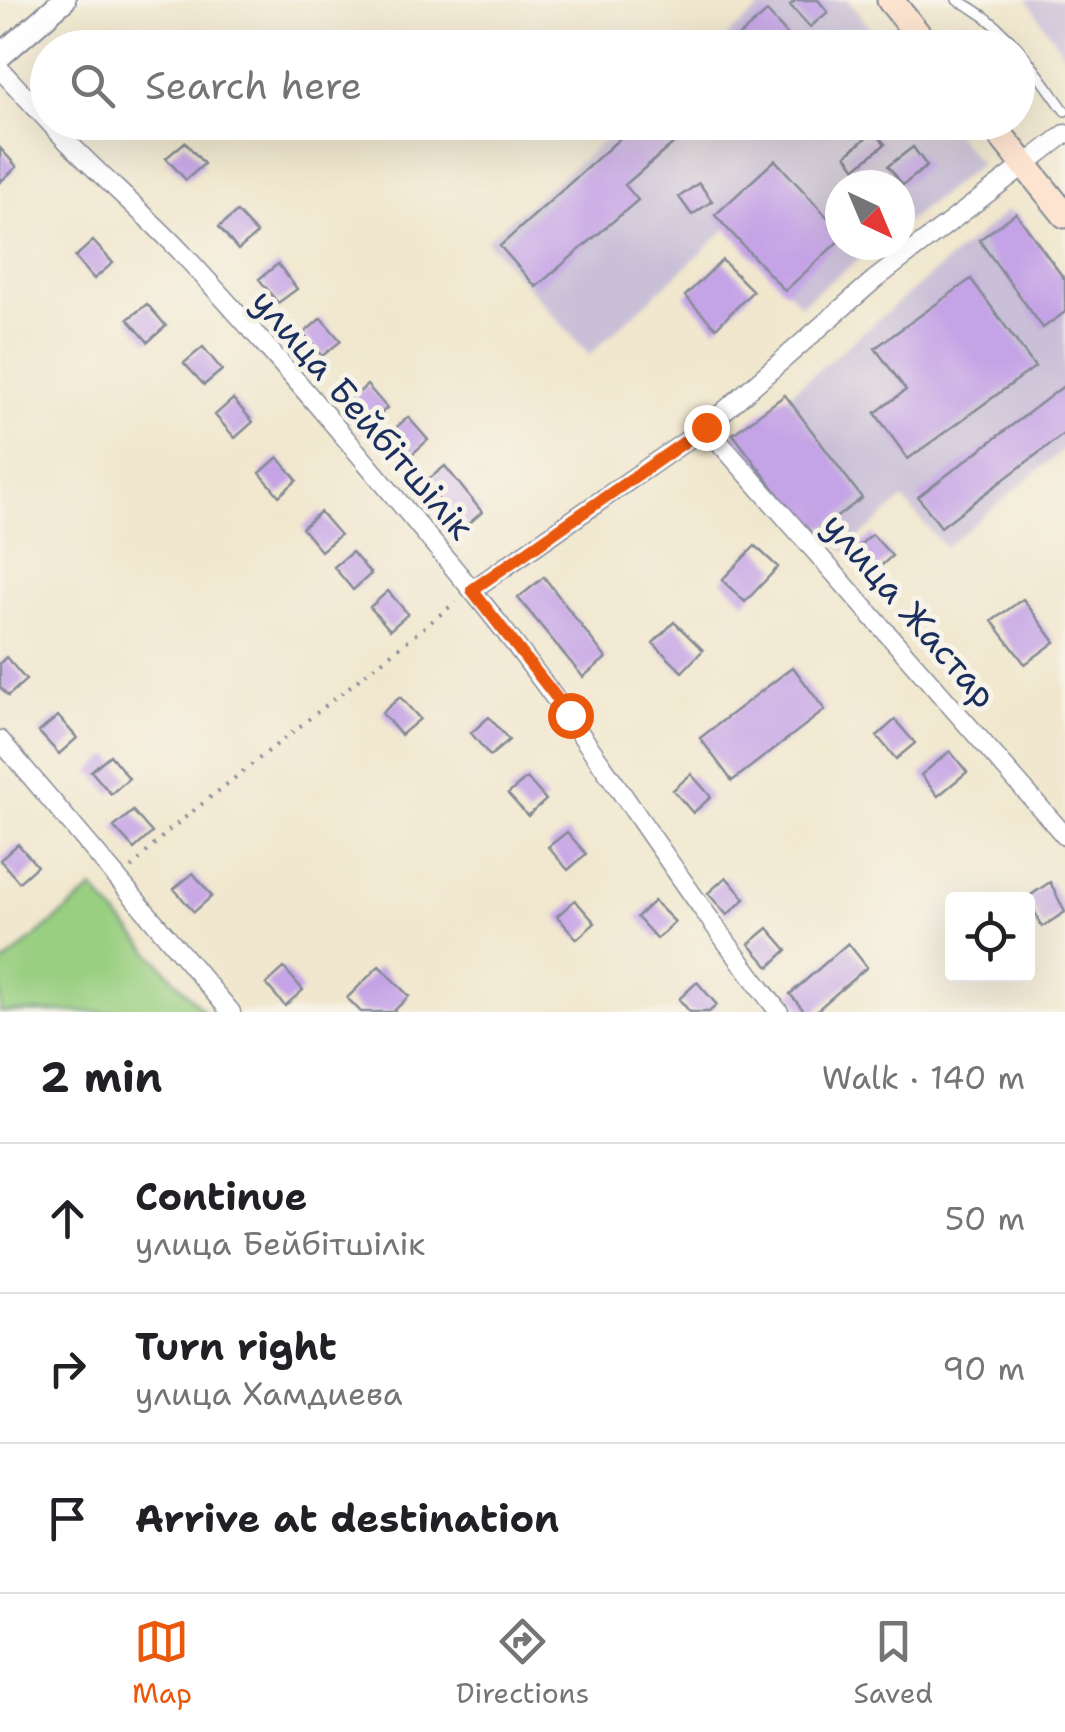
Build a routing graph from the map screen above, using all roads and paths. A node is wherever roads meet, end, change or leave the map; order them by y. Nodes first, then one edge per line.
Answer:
1 (64, 0) edge
2 (890, 0) edge
3 (956, 0) edge
4 (914, 30) edge
5 (1002, 30) edge
6 (0, 56) edge
7 (0, 70) edge
8 (1035, 71) edge
9 (30, 102) edge
10 (1065, 112) edge
11 (1065, 134) edge
12 (65, 140) edge
13 (1004, 140) edge
14 (1024, 166) junction
15 (1065, 215) edge
16 (706, 427) junction
17 (472, 590) junction
18 (0, 740) edge
19 (1065, 836) edge
20 (119, 882) junction
21 (231, 1012) edge
22 (779, 1012) edge

1 - 6 street
2 - 4 main road
3 - 5 lane
7 - 9 street, улица Бейбітшілік
8 - 10 lane
11 - 14 street
12 - 17 street, улица Бейбітшілік
13 - 14 main road
14 - 15 main road
14 - 16 street
16 - 17 street
16 - 19 street, улица Жастар
17 - 20 path
17 - 22 street, улица Бейбітшілік
18 - 20 street
20 - 21 street

